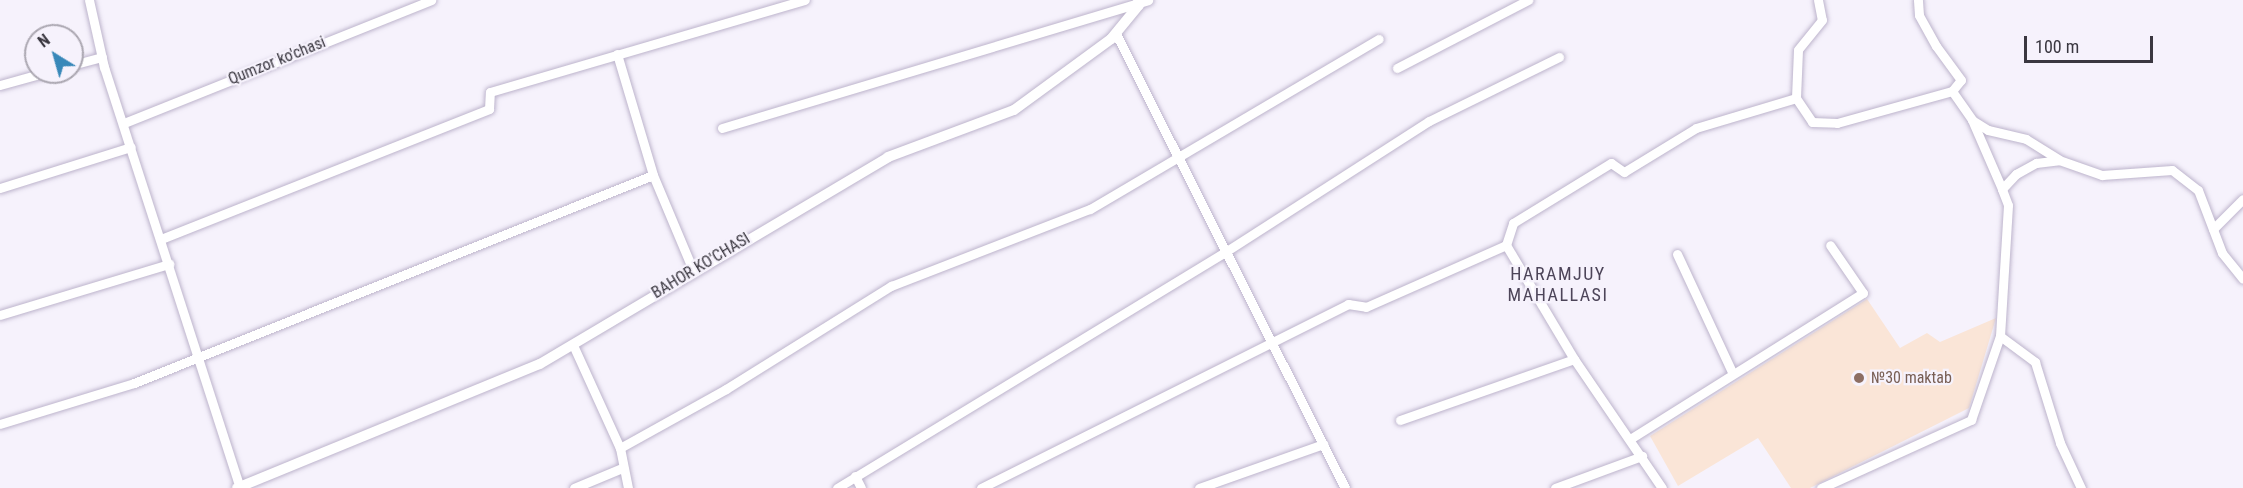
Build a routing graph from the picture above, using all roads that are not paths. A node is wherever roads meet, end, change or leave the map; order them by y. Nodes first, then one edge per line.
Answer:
1 (89, 0) edge
2 (431, 0) edge
3 (805, 0) edge
4 (1527, 0) edge
5 (1818, 0) edge
6 (1917, 0) edge
7 (1142, 2) edge
8 (1116, 34) junction
9 (1379, 39) dead end
10 (617, 54) junction
11 (102, 57) junction
12 (1559, 57) dead end
13 (84, 62) edge
14 (1397, 68) dead end
15 (24, 79) edge
16 (0, 86) edge
17 (1952, 91) junction
18 (1796, 98) junction
19 (1972, 120) junction
20 (124, 123) junction
21 (722, 128) dead end
22 (131, 147) junction
23 (1177, 155) junction
24 (2059, 160) junction
25 (653, 175) junction
26 (0, 188) edge
27 (2002, 189) junction
28 (2243, 199) edge
29 (2213, 229) junction
30 (161, 239) junction
31 (1506, 245) junction
32 (1830, 245) dead end
33 (1225, 252) junction
34 (1677, 254) dead end
35 (169, 264) junction
36 (693, 270) junction
37 (2243, 279) edge
38 (0, 315) edge
39 (2000, 336) junction
40 (1272, 342) junction
41 (573, 345) junction
42 (197, 358) junction
43 (1574, 359) junction
44 (1733, 374) junction
45 (1400, 420) dead end
46 (0, 424) edge
47 (1630, 439) junction
48 (1323, 444) junction
49 (620, 448) junction
50 (1642, 456) junction
51 (622, 468) junction
52 (855, 476) junction
53 (239, 488) edge
54 (574, 488) edge
55 (628, 488) edge
56 (837, 488) edge
57 (861, 488) edge
58 (981, 488) edge
59 (1199, 488) edge
60 (1345, 488) edge
61 (1555, 488) edge
62 (1662, 488) edge
63 (1821, 488) edge
64 (2081, 488) edge

1 - 11 street
2 - 20 street, Qumzor ko'chasi
3 - 10 street
4 - 14 street
5 - 18 street
6 - 17 street
7 - 8 street, BAHOR KO'CHASI
7 - 21 street
8 - 23 street
8 - 36 street, BAHOR KO'CHASI
9 - 23 street
10 - 25 street
10 - 30 street
11 - 13 street
11 - 20 street
12 - 33 street
15 - 16 street
17 - 18 street
17 - 19 street
18 - 31 street
19 - 24 street
19 - 27 street
20 - 22 street
22 - 26 street
22 - 30 street
23 - 33 street
23 - 49 street
24 - 27 street
24 - 29 street
25 - 36 street
25 - 42 street
27 - 39 street
28 - 29 street
29 - 37 street
30 - 35 street
31 - 40 street
31 - 43 street
32 - 44 street
33 - 40 street
33 - 52 street
34 - 44 street
35 - 38 street
35 - 42 street
36 - 41 street, BAHOR KO'CHASI
39 - 63 street
39 - 64 street
40 - 48 street
40 - 58 street
41 - 49 street
41 - 53 street, BAHOR KO'CHASI
42 - 46 street
42 - 53 street
43 - 45 street
43 - 47 street
44 - 47 street
47 - 50 street
48 - 59 street
48 - 60 street
49 - 51 street
50 - 61 street
50 - 62 street
51 - 54 street
51 - 55 street
52 - 56 street
52 - 57 street

